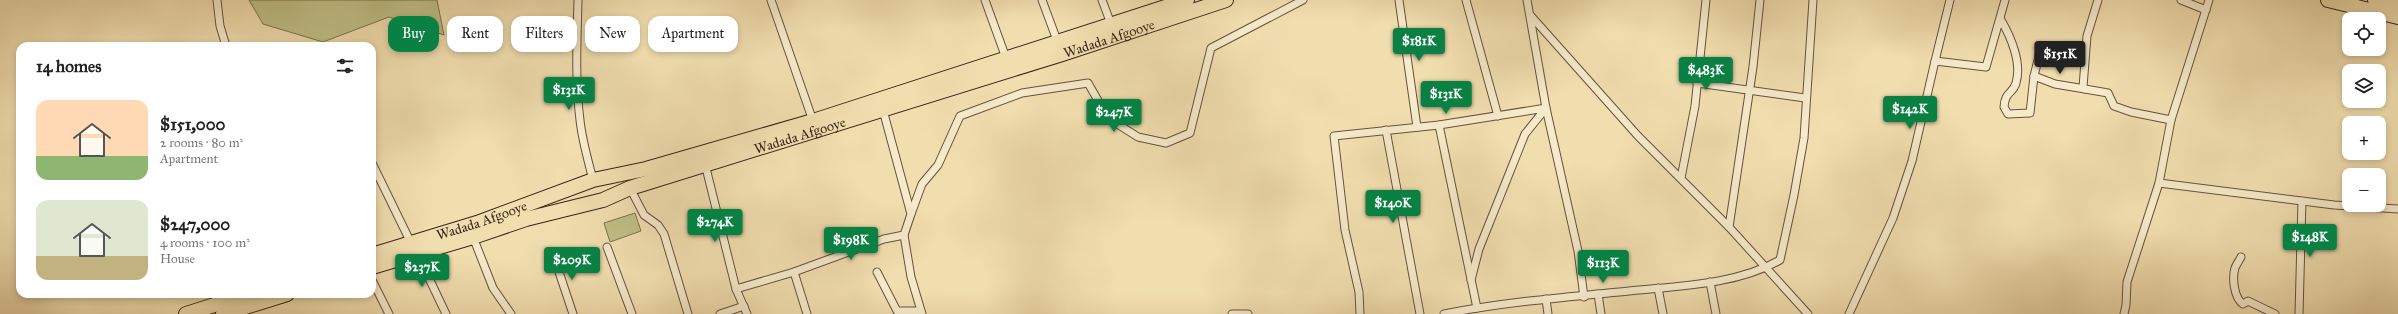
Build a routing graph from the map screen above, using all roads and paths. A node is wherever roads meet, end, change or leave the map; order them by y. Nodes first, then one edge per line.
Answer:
1 (217, 0) edge
2 (578, 0) edge
3 (772, 0) edge
4 (985, 0) edge
5 (1042, 0) edge
6 (1102, 0) edge
7 (1187, 0) edge
8 (1226, 0) edge
9 (1303, 0) edge
10 (1399, 0) edge
11 (1466, 0) edge
12 (1527, 0) edge
13 (1706, 0) edge
14 (1760, 0) edge
15 (1813, 0) edge
16 (1950, 0) edge
17 (2005, 0) edge
18 (2098, 0) edge
19 (2181, 0) edge
20 (2209, 0) edge
21 (2328, 0) edge
22 (2375, 0) edge
23 (1159, 4) edge
24 (2398, 6) edge
25 (2206, 10) junction
26 (1531, 16) junction
27 (2398, 17) edge
28 (2001, 20) junction
29 (1111, 24) junction
30 (225, 42) edge
31 (1058, 43) junction
32 (2039, 56) dead end
33 (1006, 58) junction
34 (1935, 61) junction
35 (2034, 76) junction
36 (1697, 83) junction
37 (2085, 89) junction
38 (1749, 91) junction
39 (1806, 98) junction
40 (1546, 108) junction
41 (883, 110) junction
42 (1498, 116) junction
43 (2171, 120) junction
44 (812, 121) junction
45 (1439, 125) junction
46 (1418, 127) junction
47 (1386, 130) junction
48 (705, 164) junction
49 (376, 171) edge
50 (1681, 178) junction
51 (594, 181) junction
52 (2158, 184) junction
53 (630, 188) junction
54 (608, 198) junction
55 (2302, 201) junction
56 (592, 203) junction
57 (2398, 209) edge
58 (911, 214) junction
59 (1729, 227) junction
60 (904, 235) junction
61 (473, 237) junction
62 (607, 247) dead end
63 (414, 248) junction
64 (376, 254) edge
65 (553, 254) dead end
66 (2241, 257) dead end
67 (376, 265) edge
68 (1766, 268) junction
69 (794, 272) junction
70 (877, 272) dead end
71 (1471, 280) junction
72 (1710, 282) junction
73 (376, 288) edge
74 (1658, 288) junction
75 (736, 289) junction
76 (1598, 294) junction
77 (1584, 296) junction
78 (236, 298) edge
79 (274, 298) edge
80 (1546, 299) junction
81 (744, 306) junction
82 (1490, 306) junction
83 (1477, 308) junction
84 (921, 312) edge
85 (186, 314) edge
86 (223, 314) edge
87 (389, 314) edge
88 (446, 314) edge
89 (511, 314) edge
90 (573, 314) edge
91 (632, 314) edge
92 (688, 314) edge
93 (720, 314) edge
94 (747, 314) edge
95 (807, 314) edge
96 (1232, 314) edge
97 (1248, 314) edge
98 (1360, 314) edge
99 (1420, 314) edge
100 (1444, 314) edge
101 (1492, 314) edge
102 (1548, 314) edge
103 (1601, 314) edge
104 (1663, 314) edge
105 (1716, 314) edge
106 (1808, 314) edge
107 (1850, 314) edge
108 (2124, 314) edge
109 (2275, 314) edge
110 (2299, 314) edge

1 - 30 street
2 - 51 street
3 - 44 street
4 - 33 street
5 - 31 street
6 - 29 street
7 - 23 highway, Wadada Afgooye
8 - 41 highway, Wadada Afgooye
9 - 58 street
10 - 46 street
11 - 42 street
12 - 26 street
13 - 36 street
14 - 38 street
15 - 39 street
16 - 34 street
17 - 28 street
18 - 37 street
19 - 25 street
20 - 25 street
21 - 27 highway
22 - 24 highway
23 - 29 highway, Wadada Afgooye
25 - 43 street
26 - 40 street
26 - 50 street
28 - 34 street
28 - 35 street
29 - 31 highway, Wadada Afgooye
31 - 33 highway, Wadada Afgooye
32 - 35 street
33 - 44 highway, Wadada Afgooye
34 - 107 street
35 - 37 street
36 - 38 street
36 - 50 street
37 - 43 street
38 - 39 street
38 - 59 street
39 - 68 street
40 - 42 street
40 - 71 street
40 - 77 street
41 - 48 highway, Wadada Afgooye
41 - 58 street
42 - 45 street
43 - 52 street
44 - 51 highway, Wadada Afgooye
45 - 46 street
45 - 71 street
46 - 47 street
47 - 98 street
47 - 99 street
48 - 53 highway, Wadada Afgooye
48 - 75 street
49 - 63 street
50 - 59 street
51 - 54 highway
51 - 56 highway
51 - 63 highway, Wadada Afgooye
52 - 55 street
52 - 108 street
53 - 54 highway, Wadada Afgooye
53 - 92 street
54 - 56 highway, Wadada Afgooye
55 - 57 street
55 - 110 street
56 - 61 highway, Wadada Afgooye
58 - 60 street
59 - 68 street
60 - 69 street
60 - 84 street
61 - 63 highway, Wadada Afgooye
61 - 89 street
62 - 91 street
63 - 64 highway, Wadada Afgooye
63 - 67 highway, Wadada Afgooye
63 - 88 street
65 - 90 street
66 - 109 street
68 - 72 street
68 - 106 street
69 - 75 street
69 - 95 street
70 - 84 street
71 - 83 street
72 - 74 street
72 - 105 street
73 - 87 street
74 - 76 street
74 - 104 street
75 - 81 street
76 - 77 street
76 - 103 street
77 - 80 street
78 - 85 highway
79 - 86 highway
80 - 82 street
80 - 102 street
81 - 93 street
81 - 94 street
82 - 83 street
82 - 101 street
83 - 100 street
96 - 97 street

